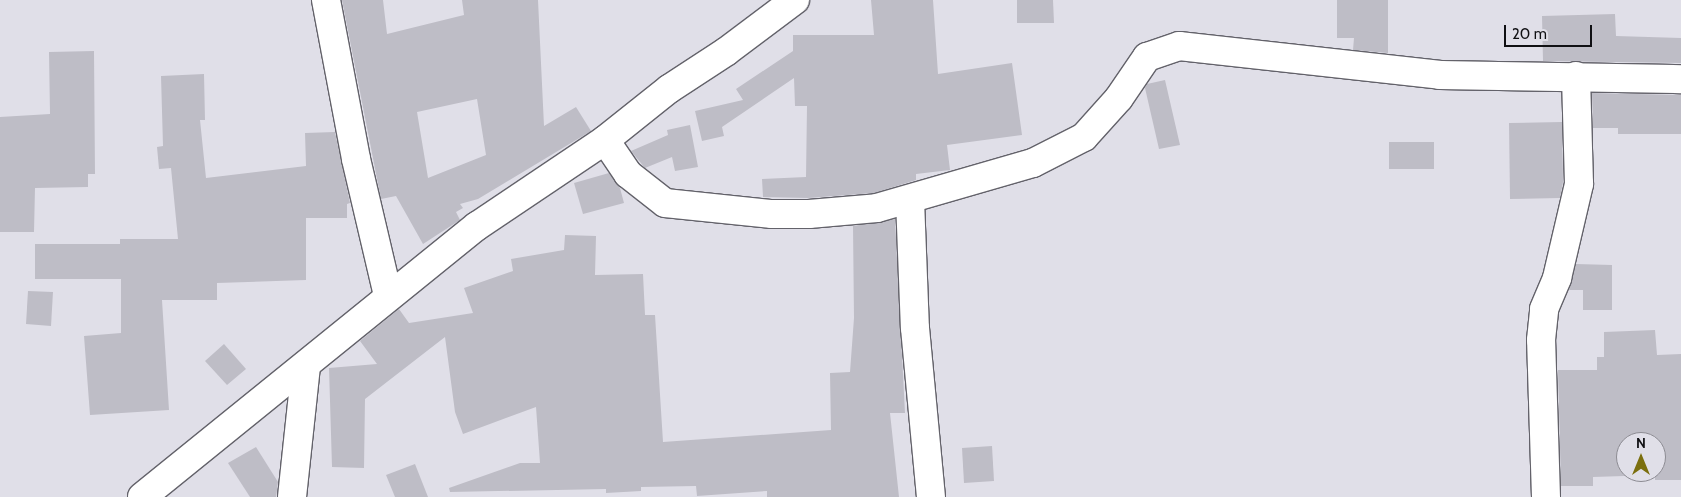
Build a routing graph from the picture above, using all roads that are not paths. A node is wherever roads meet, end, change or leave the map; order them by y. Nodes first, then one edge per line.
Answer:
1 (326, 0) edge
2 (794, 0) edge
3 (1576, 76) junction
4 (1681, 79) edge
5 (605, 140) junction
6 (910, 200) junction
7 (388, 295) junction
8 (306, 366) junction
9 (142, 497) edge
10 (292, 497) edge
11 (931, 497) edge
12 (1546, 497) edge

1 - 7 street
2 - 5 street
3 - 4 street
3 - 6 street
3 - 12 street
5 - 6 street
5 - 7 street
6 - 11 street
7 - 8 street
8 - 9 street
8 - 10 street

